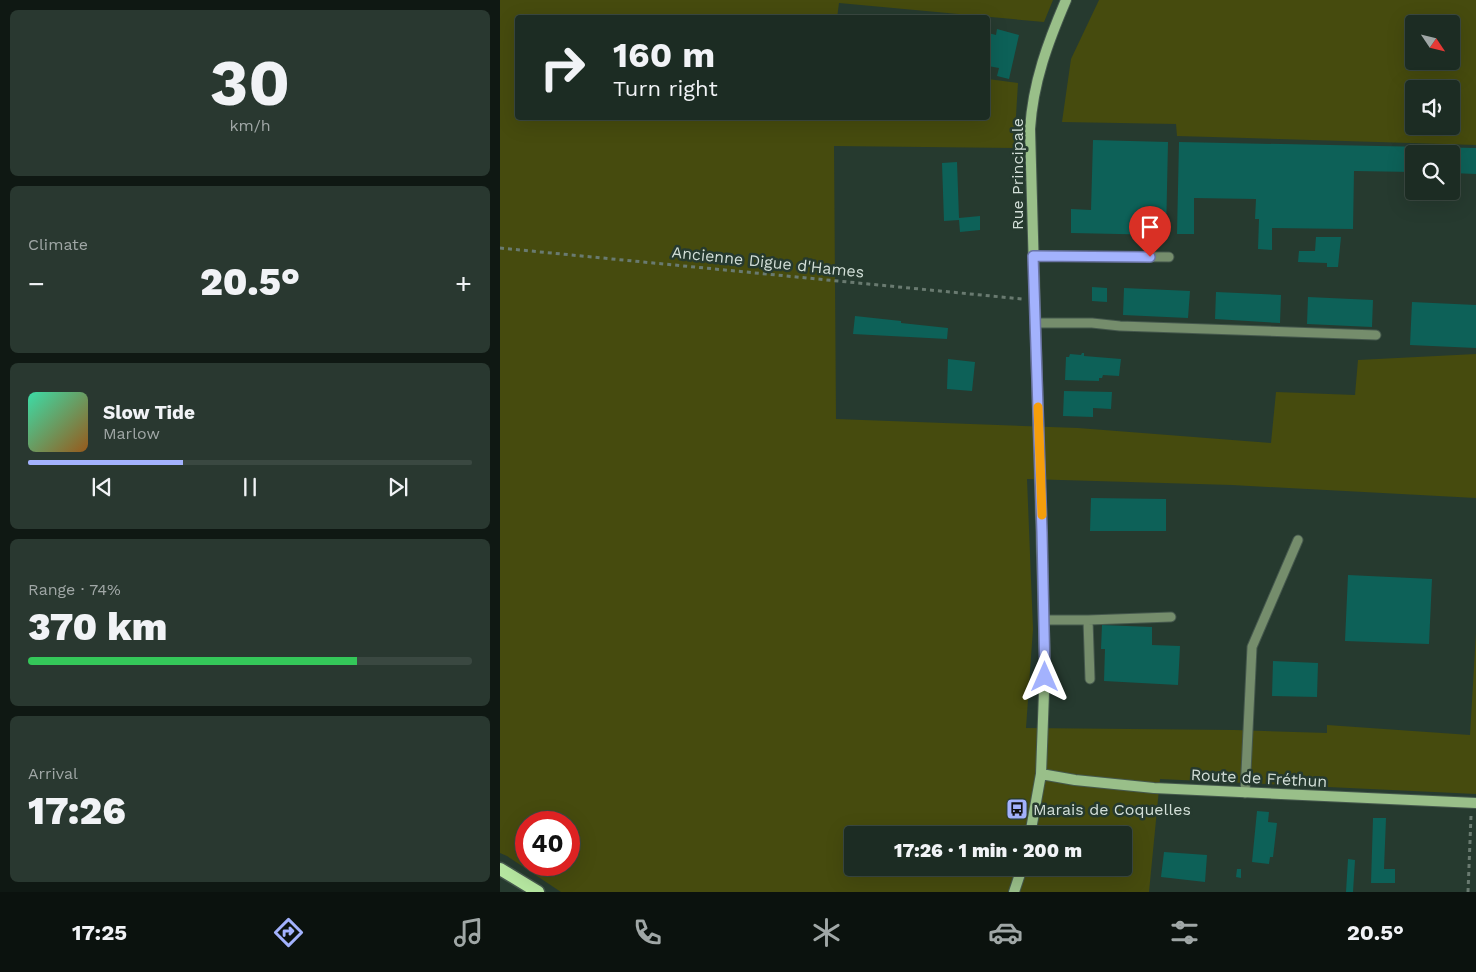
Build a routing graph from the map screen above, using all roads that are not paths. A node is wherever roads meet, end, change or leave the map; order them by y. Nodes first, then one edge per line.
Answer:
1 (1066, 0) edge
2 (1033, 256) junction
3 (1169, 257) dead end
4 (1035, 323) junction
5 (1376, 335) dead end
6 (1298, 540) dead end
7 (1172, 617) dead end
8 (1044, 620) junction
9 (1088, 620) junction
10 (1090, 679) dead end
11 (1041, 774) junction
12 (1245, 792) junction
13 (1474, 803) edge
14 (1032, 826) edge
15 (500, 869) edge
16 (1019, 876) edge
17 (538, 892) edge
18 (1014, 892) edge

1 - 2 street, Rue Principale
2 - 3 lane
2 - 4 street, Rue Principale
4 - 5 lane
4 - 8 street, Rue Principale
6 - 12 lane
7 - 9 lane
8 - 9 lane
8 - 11 street, Rue Principale
9 - 10 lane
11 - 12 street, Route de Fréthun
11 - 14 street, Rue Principale
12 - 13 street, Route de Fréthun
15 - 17 main road
16 - 18 street

